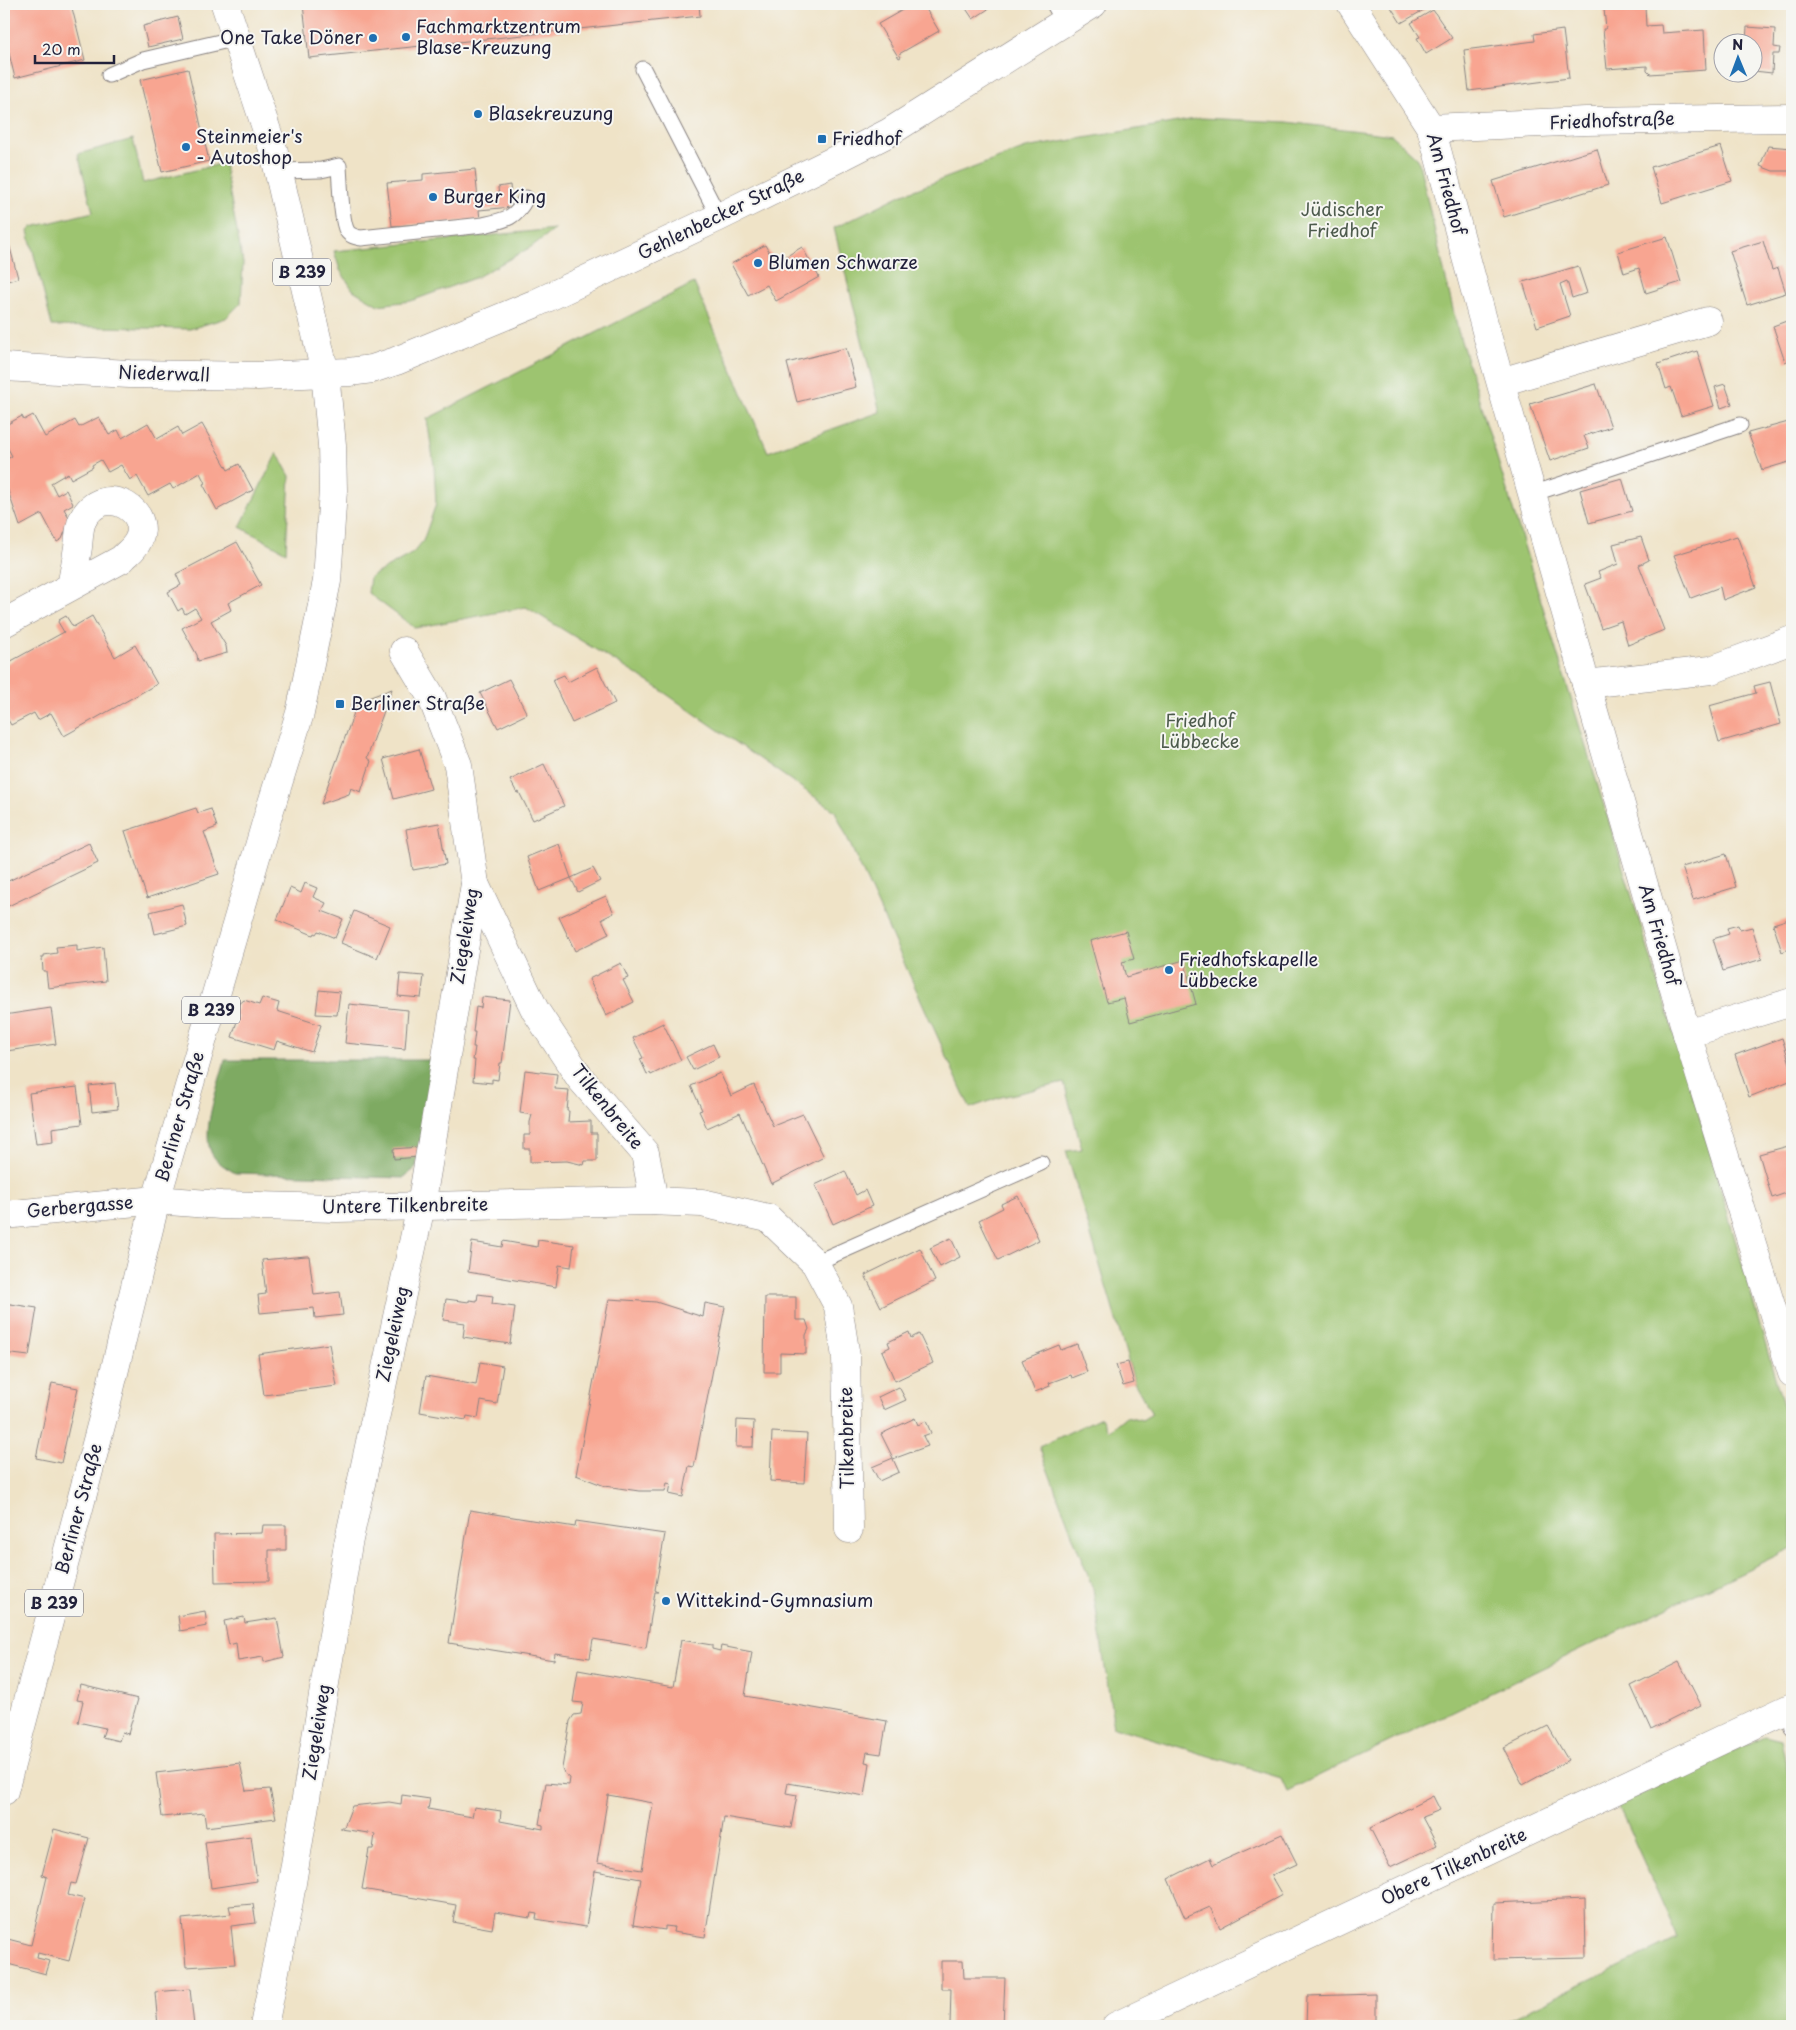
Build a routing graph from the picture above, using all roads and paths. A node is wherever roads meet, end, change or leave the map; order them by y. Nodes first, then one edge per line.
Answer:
1 (225, 4) edge
2 (1093, 4) edge
3 (1351, 4) edge
4 (1059, 13) edge
5 (237, 38) junction
6 (643, 69) dead end
7 (109, 75) dead end
8 (1792, 118) edge
9 (1431, 128) junction
10 (279, 171) junction
11 (526, 198) dead end
12 (719, 217) junction
13 (1708, 321) dead end
14 (4, 367) edge
15 (325, 373) junction
16 (1501, 382) junction
17 (1740, 424) dead end
18 (1532, 494) junction
19 (71, 586) dead end
20 (4, 622) edge
21 (1792, 640) edge
22 (404, 651) dead end
23 (1586, 684) junction
24 (475, 884) junction
25 (1792, 1002) edge
26 (1688, 1034) junction
27 (1041, 1163) dead end
28 (156, 1200) junction
29 (654, 1201) junction
30 (422, 1206) junction
31 (4, 1215) edge
32 (815, 1264) junction
33 (1792, 1373) edge
34 (849, 1530) dead end
35 (1791, 1715) edge
36 (4, 1792) edge
37 (264, 2026) edge
38 (1116, 2026) edge

1 - 5 street, Berliner Straße / B 239
2 - 4 street, Gehlenbecker Straße
3 - 9 street, Am Friedhof
4 - 12 street, Gehlenbecker Straße
5 - 7 lane
5 - 10 street, Berliner Straße / B 239
6 - 12 lane
8 - 9 street, Friedhofstraße
9 - 16 street, Am Friedhof
10 - 11 lane
10 - 15 street, Berliner Straße / B 239
12 - 15 street, Gehlenbecker Straße
13 - 16 street
14 - 15 street, Niederwall
15 - 28 street, Berliner Straße / B 239
16 - 18 street, Am Friedhof
17 - 18 lane
18 - 23 street, Am Friedhof
19 - 20 street
21 - 23 street
22 - 24 street, Ziegeleiweg
23 - 26 street, Am Friedhof
24 - 29 street, Tilkenbreite
24 - 30 street, Ziegeleiweg
25 - 26 street
26 - 33 street, Am Friedhof
27 - 32 lane
28 - 30 street, Untere Tilkenbreite
28 - 31 street, Gerbergasse
28 - 36 street, Berliner Straße / B 239
29 - 30 street, Untere Tilkenbreite
29 - 32 street, Tilkenbreite
30 - 37 street, Ziegeleiweg
32 - 34 street, Tilkenbreite
35 - 38 street, Obere Tilkenbreite

